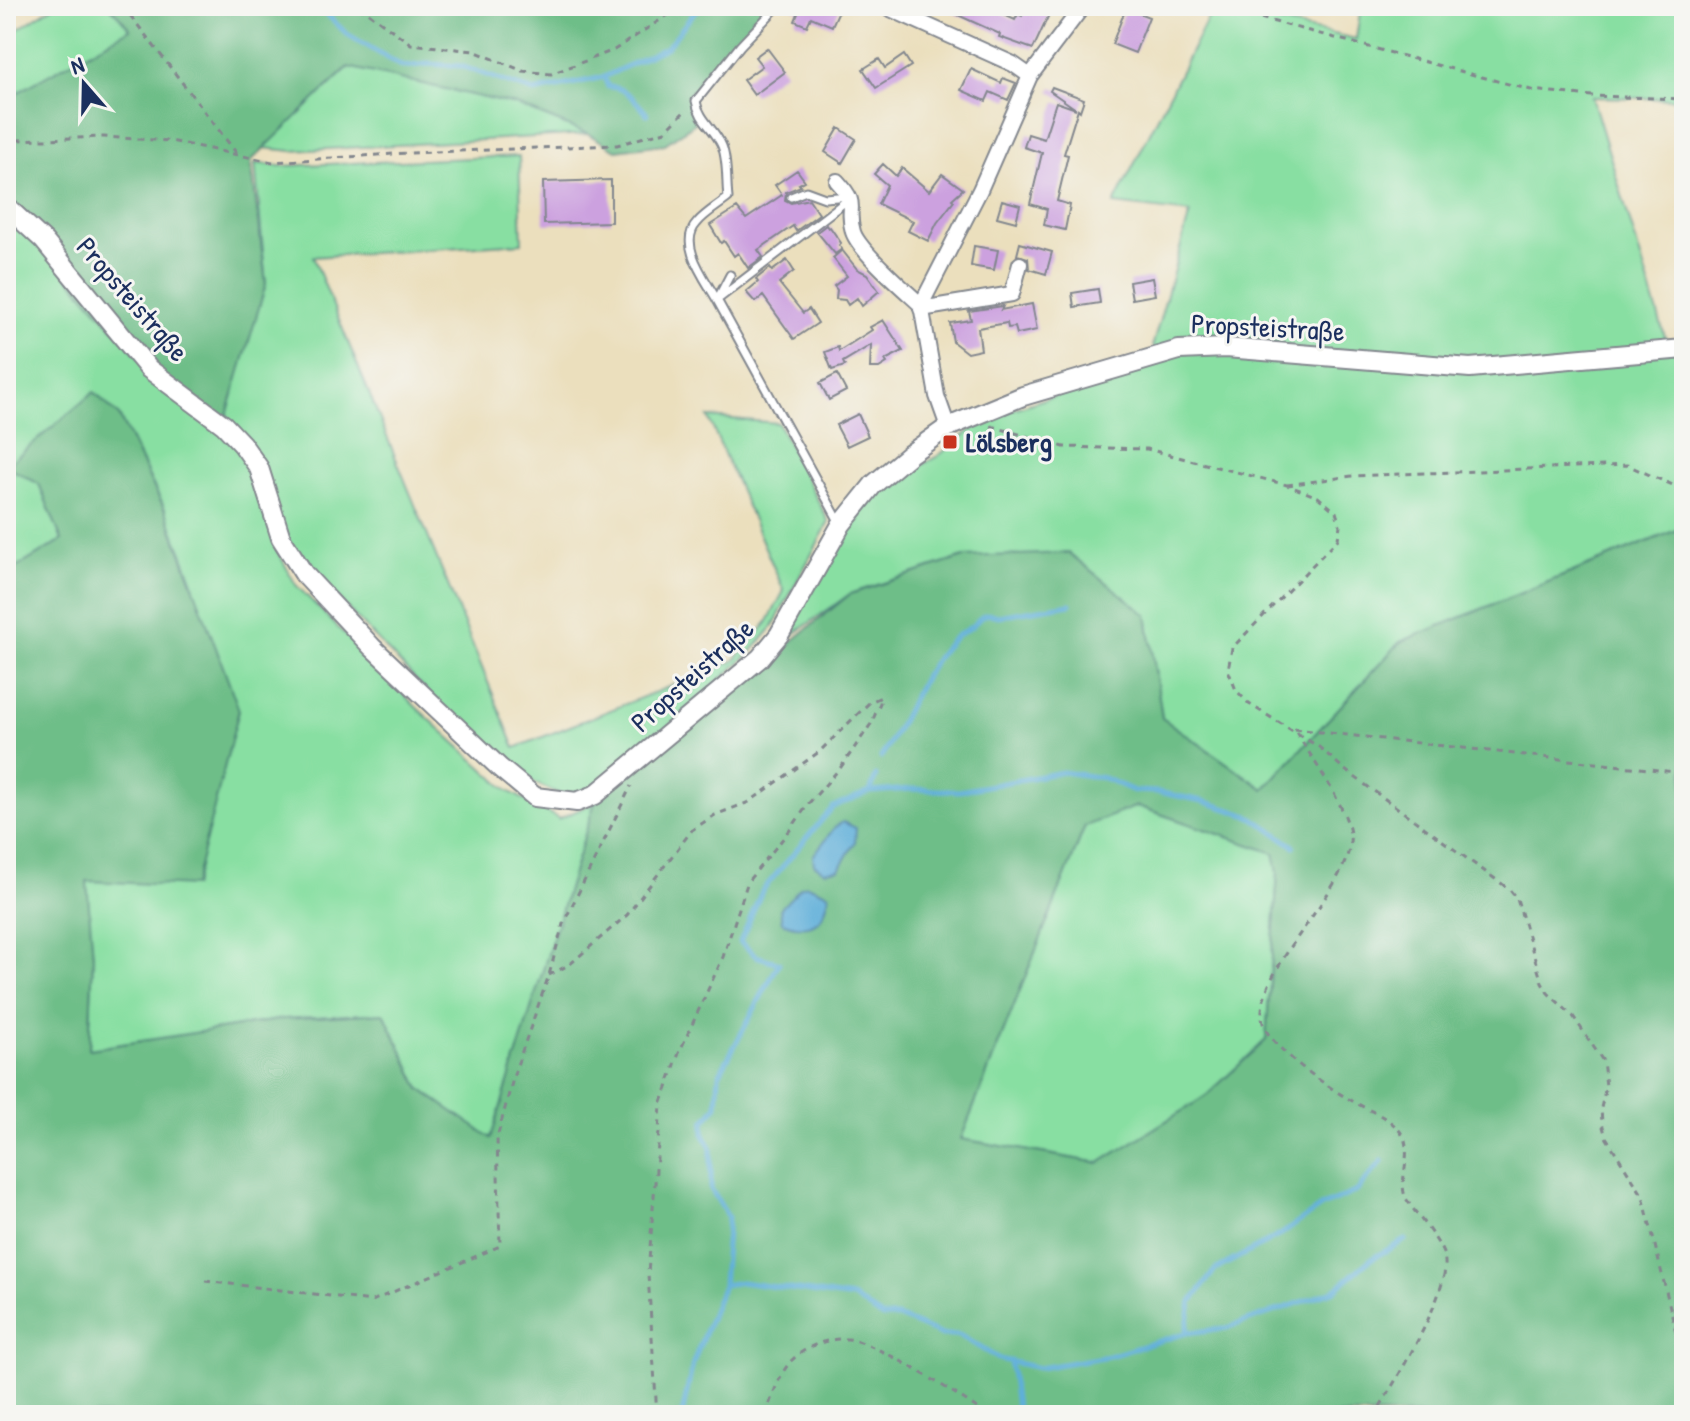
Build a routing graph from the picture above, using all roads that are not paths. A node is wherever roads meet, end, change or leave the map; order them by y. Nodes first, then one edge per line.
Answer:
1 (778, 6) edge
2 (884, 6) edge
3 (1083, 6) edge
4 (1030, 76) junction
5 (837, 181) dead end
6 (851, 196) junction
7 (791, 197) dead end
8 (6, 206) edge
9 (1020, 264) dead end
10 (730, 275) dead end
11 (717, 300) junction
12 (921, 307) junction
13 (1684, 349) edge
14 (948, 427) junction
15 (841, 525) junction

1 - 11 lane
2 - 4 street
3 - 4 street
4 - 12 street
5 - 6 street
6 - 7 lane
6 - 11 lane
6 - 12 street
8 - 15 street, Propsteistraße
9 - 12 street
10 - 11 lane
11 - 15 lane
12 - 14 street
13 - 14 street, Propsteistraße
14 - 15 street, Propsteistraße

